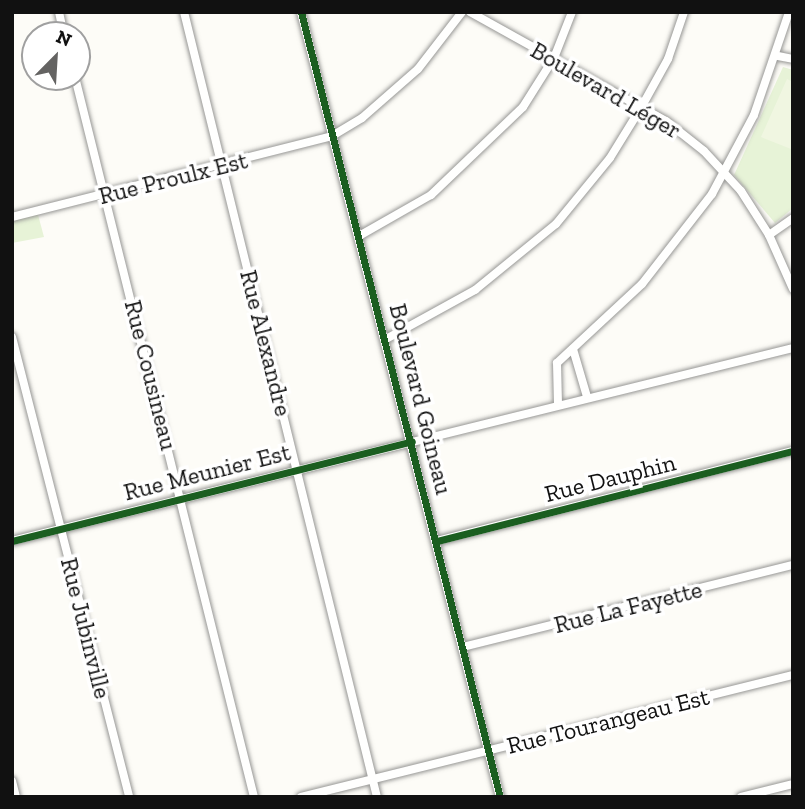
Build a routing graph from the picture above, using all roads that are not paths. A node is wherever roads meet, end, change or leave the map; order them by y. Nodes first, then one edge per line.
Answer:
1 (184, 12) edge
2 (301, 12) edge
3 (462, 12) edge
4 (470, 12) edge
5 (572, 12) edge
6 (684, 12) edge
7 (789, 12) edge
8 (778, 56) junction
9 (554, 58) junction
10 (793, 60) edge
11 (79, 91) edge
12 (642, 106) junction
13 (332, 136) junction
14 (223, 166) junction
15 (723, 173) junction
16 (107, 194) junction
17 (12, 217) edge
18 (793, 219) edge
19 (769, 235) junction
20 (359, 236) junction
21 (793, 289) edge
22 (12, 337) edge
23 (386, 339) junction
24 (793, 348) edge
25 (573, 349) junction
26 (587, 397) junction
27 (558, 404) junction
28 (412, 441) junction
29 (793, 451) edge
30 (296, 470) junction
31 (182, 499) junction
32 (60, 529) junction
33 (12, 541) edge
34 (437, 541) junction
35 (793, 565) edge
36 (463, 647) junction
37 (793, 675) edge
38 (488, 750) junction
39 (372, 779) junction
40 (12, 781) edge
41 (793, 784) edge
42 (16, 797) edge
43 (129, 797) edge
44 (254, 797) edge
45 (301, 797) edge
46 (377, 797) edge
47 (500, 797) edge
48 (741, 797) edge

1 - 14 street, Rue Alexandre
2 - 13 street, Boulevard Goineau
3 - 13 street, Rue Proulx Est
4 - 9 street, Boulevard Léger
5 - 9 street
6 - 12 street
7 - 8 street
8 - 10 street
8 - 15 street
9 - 12 street, Boulevard Léger
9 - 20 street
11 - 16 street, Rue Cousineau
12 - 15 street, Boulevard Léger
12 - 23 street
13 - 14 street, Rue Proulx Est
13 - 20 street, Boulevard Goineau
14 - 16 street, Rue Proulx Est
14 - 30 street, Rue Alexandre
15 - 19 street, Boulevard Léger
15 - 25 street
16 - 17 street, Rue Proulx Est
16 - 31 street, Rue Cousineau
18 - 19 street
19 - 21 street, Boulevard Léger
20 - 23 street, Boulevard Goineau
22 - 32 street, Rue Jubinville
23 - 28 street, Boulevard Goineau
24 - 26 street, Rue Meunier Est
25 - 26 street
25 - 27 street
26 - 27 street, Rue Meunier Est
27 - 28 street, Rue Meunier Est
28 - 30 street, Rue Meunier Est
28 - 34 street, Boulevard Goineau
29 - 34 street, Rue Dauphin
30 - 31 street, Rue Meunier Est
30 - 39 street, Rue Alexandre
31 - 32 street, Rue Meunier Est
31 - 44 street, Rue Cousineau
32 - 33 street, Rue Meunier Est
32 - 43 street, Rue Jubinville
34 - 36 street, Boulevard Goineau
35 - 36 street, Rue La Fayette
36 - 38 street, Boulevard Goineau
37 - 38 street, Rue Tourangeau Est
38 - 39 street, Rue Tourangeau Est
38 - 47 street, Boulevard Goineau
39 - 45 street, Rue Tourangeau Est
39 - 46 street, Rue Alexandre
40 - 42 street
41 - 48 street

